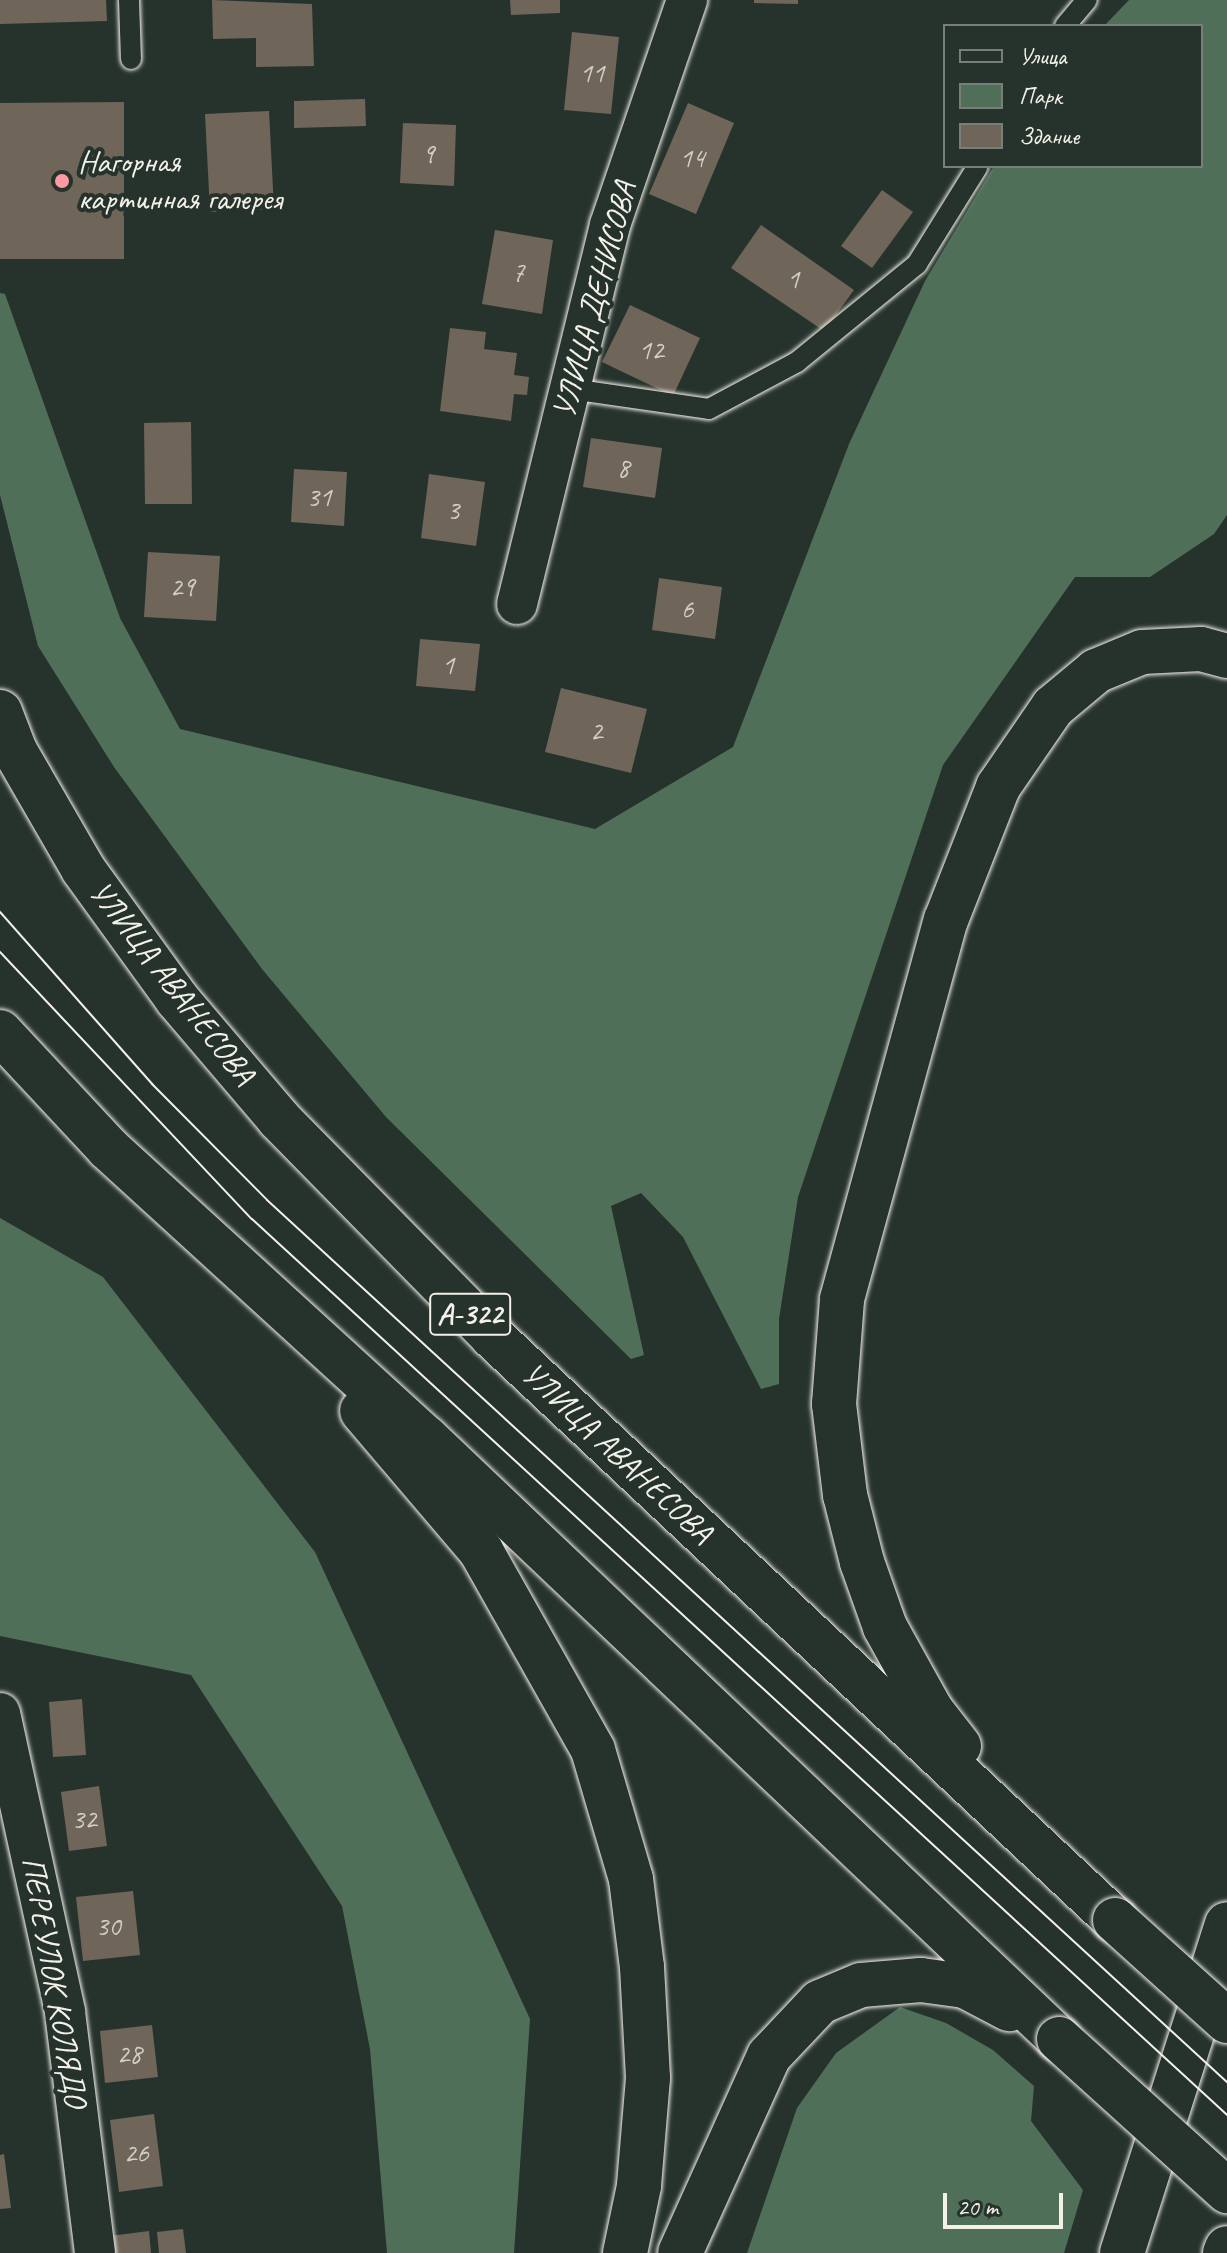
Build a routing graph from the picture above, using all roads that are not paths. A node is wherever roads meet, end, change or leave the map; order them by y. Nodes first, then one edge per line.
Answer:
1 (129, 0) edge
2 (687, 0) edge
3 (1087, 0) edge
4 (1067, 24) edge
5 (131, 59) dead end
6 (977, 168) edge
7 (571, 389) junction
8 (517, 604) dead end
9 (1227, 656) edge
10 (0, 712) edge
11 (0, 1032) edge
12 (262, 1294) junction
13 (0, 1713) edge
14 (1031, 1839) junction
15 (1227, 1924) edge
16 (1227, 2021) edge
17 (1053, 2034) junction
18 (1227, 2191) edge
19 (95, 2253) edge
20 (625, 2253) edge
21 (680, 2253) edge
22 (1122, 2253) edge

1 - 5 lane
2 - 7 street, УЛИЦА ДЕНИСОВА
3 - 4 lane
6 - 7 lane
7 - 8 street, УЛИЦА ДЕНИСОВА
9 - 14 highway
10 - 14 highway, УЛИЦА АВАНЕСОВА / А-322
11 - 12 highway
12 - 17 highway
12 - 20 highway
13 - 19 street, ПЕРЕУЛОК КОЛЯДО
14 - 16 highway, УЛИЦА АВАНЕСОВА / А-322, bridge
15 - 22 highway
17 - 18 highway, bridge
17 - 21 highway

